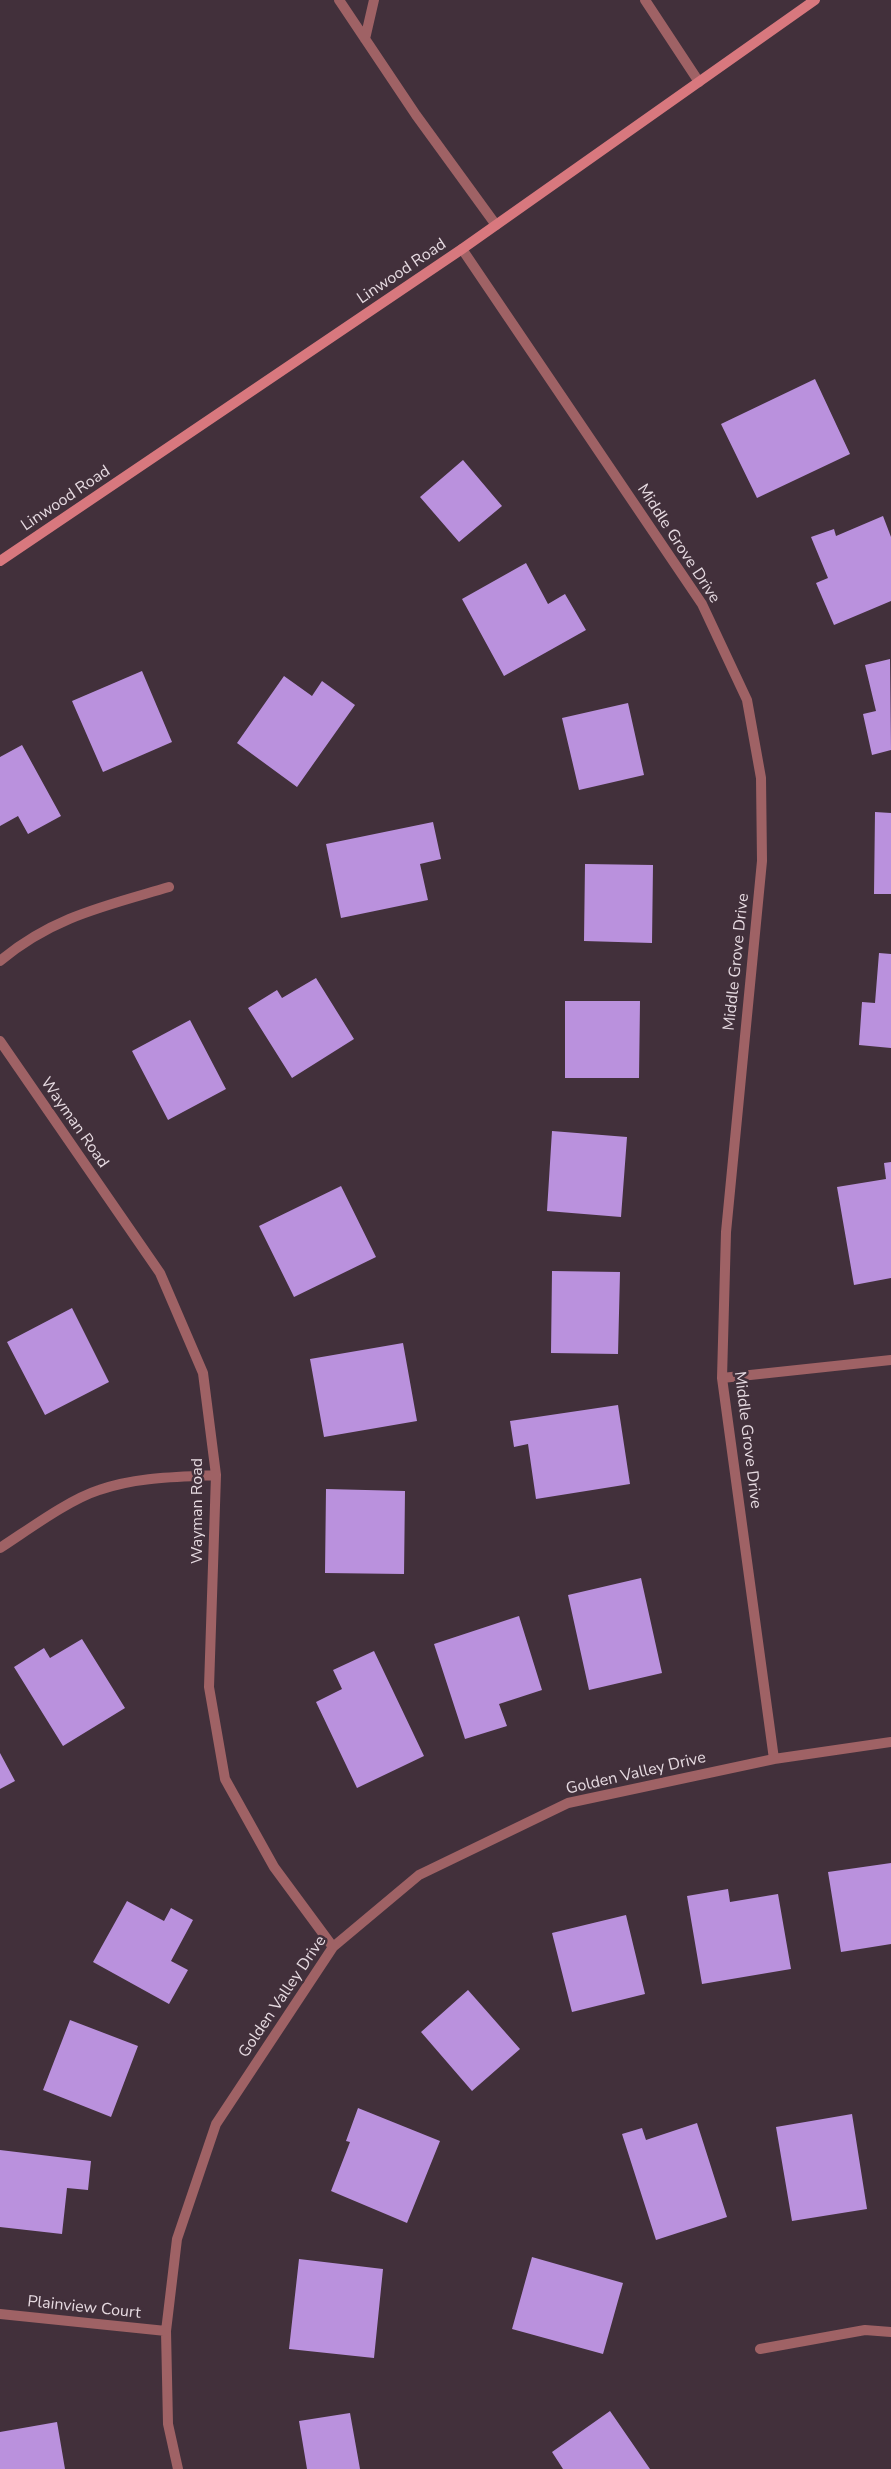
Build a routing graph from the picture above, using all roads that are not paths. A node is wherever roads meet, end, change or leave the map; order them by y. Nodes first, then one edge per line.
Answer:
1 (338, 0) edge
2 (374, 0) edge
3 (645, 0) edge
4 (815, 0) edge
5 (365, 39) junction
6 (699, 82) junction
7 (496, 225) junction
8 (462, 249) junction
9 (0, 561) edge
10 (169, 887) dead end
11 (0, 961) edge
12 (0, 1041) edge
13 (891, 1360) edge
14 (722, 1378) junction
15 (216, 1475) junction
16 (0, 1548) edge
17 (891, 1742) edge
18 (774, 1759) junction
19 (332, 1947) junction
20 (0, 2314) edge
21 (166, 2332) junction
22 (891, 2332) edge
23 (760, 2349) dead end
24 (178, 2469) edge

1 - 5 street
2 - 5 street
3 - 6 street
4 - 6 street, Linwood Road
5 - 7 street
6 - 7 street, Linwood Road
7 - 8 street, Linwood Road
8 - 9 street, Linwood Road
8 - 14 street, Middle Grove Drive
10 - 11 street
12 - 15 street, Wayman Road
13 - 14 street
14 - 18 street, Middle Grove Drive
15 - 16 street
15 - 19 street, Wayman Road
17 - 18 street, Golden Valley Drive
18 - 19 street, Golden Valley Drive
19 - 21 street, Golden Valley Drive
20 - 21 street, Plainview Court
21 - 24 street, Golden Valley Drive
22 - 23 street

